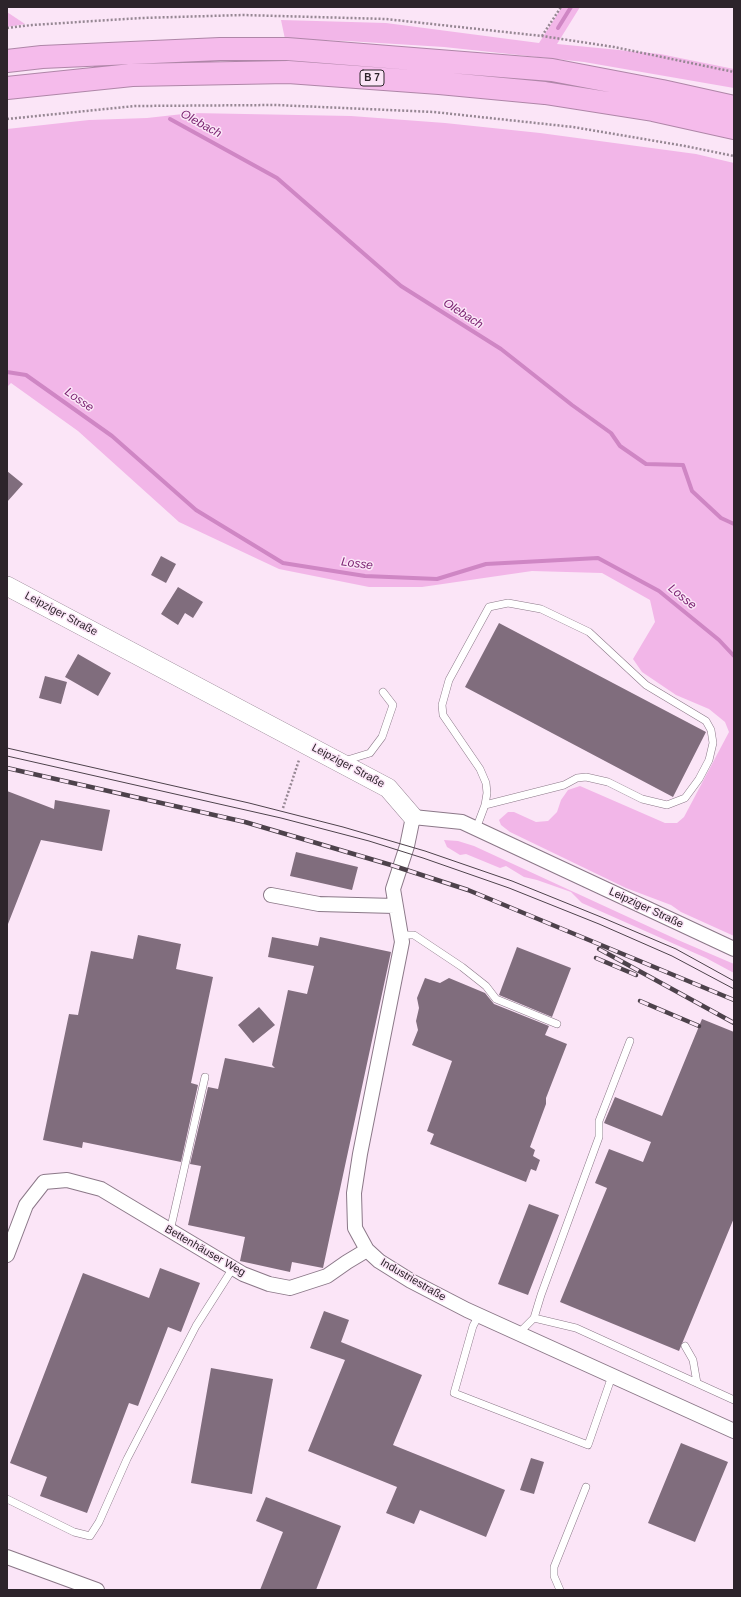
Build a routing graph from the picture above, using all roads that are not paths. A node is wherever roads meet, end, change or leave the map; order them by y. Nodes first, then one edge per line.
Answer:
1 (7, 61) edge
2 (7, 88) edge
3 (734, 107) edge
4 (734, 128) edge
5 (7, 586) edge
6 (383, 692) dead end
7 (340, 762) junction
8 (485, 805) junction
9 (413, 817) junction
10 (476, 829) junction
11 (271, 895) dead end
12 (395, 906) junction
13 (401, 935) junction
14 (734, 949) edge
15 (557, 1024) dead end
16 (630, 1041) dead end
17 (206, 1076) dead end
18 (170, 1231) junction
19 (367, 1250) junction
20 (7, 1255) edge
21 (233, 1268) junction
22 (479, 1315) junction
23 (534, 1318) junction
24 (519, 1333) junction
25 (685, 1346) dead end
26 (612, 1376) junction
27 (697, 1383) junction
28 (734, 1400) edge
29 (734, 1431) edge
30 (586, 1487) dead end
31 (7, 1500) edge
32 (7, 1557) edge
33 (97, 1590) edge
34 (560, 1590) edge

1 - 3 highway, B 7
2 - 4 highway, B 7
5 - 7 street, Leipziger Straße
6 - 7 lane
7 - 9 street, Leipziger Straße
8 - 8 lane
8 - 10 lane
9 - 10 street, Leipziger Straße
9 - 12 street, Industriestraße
10 - 14 street, Leipziger Straße
11 - 12 street
12 - 13 street, Industriestraße
13 - 15 lane
13 - 19 street, Industriestraße
16 - 23 lane
17 - 18 lane
18 - 20 street, Bettenhäuser Weg
18 - 21 street, Bettenhäuser Weg
19 - 21 street, Bettenhäuser Weg
19 - 22 street, Industriestraße
21 - 31 lane
22 - 24 street, Industriestraße
22 - 26 lane
23 - 24 lane
23 - 27 lane
24 - 26 street, Industriestraße
25 - 27 lane
26 - 29 street, Industriestraße
27 - 28 lane
30 - 34 lane
32 - 33 street

